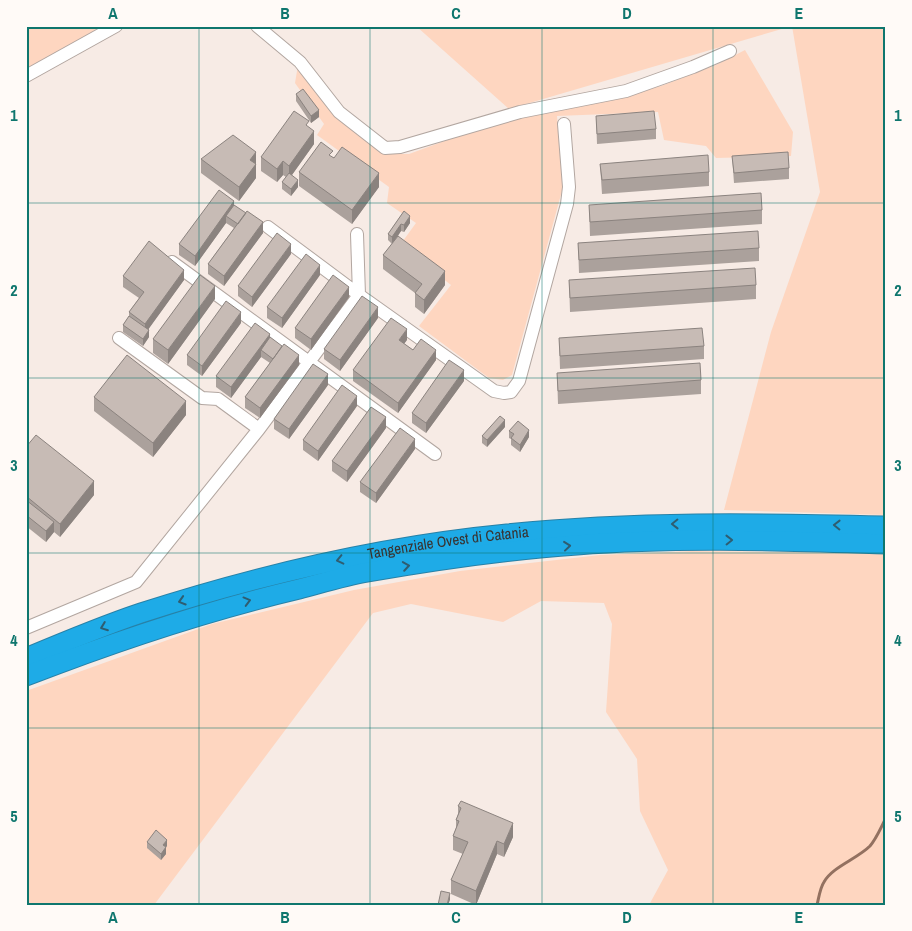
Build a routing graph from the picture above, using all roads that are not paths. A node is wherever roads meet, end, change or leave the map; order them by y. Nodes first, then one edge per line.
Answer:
1 (116, 26) edge
2 (257, 26) edge
3 (730, 51) dead end
4 (26, 76) edge
5 (564, 124) dead end
6 (268, 227) dead end
7 (357, 234) dead end
8 (165, 257) edge
9 (359, 295) junction
10 (119, 338) dead end
11 (309, 362) junction
12 (259, 429) junction
13 (435, 454) dead end
14 (886, 526) edge
15 (886, 544) edge
16 (167, 625) junction
17 (26, 628) edge
18 (69, 640) junction
19 (26, 654) edge
20 (26, 658) edge
21 (26, 676) edge
22 (26, 684) edge

1 - 4 street
2 - 3 street
5 - 9 street
6 - 9 street
7 - 9 street
8 - 11 street
9 - 11 street
10 - 12 street
11 - 12 street
11 - 13 street
12 - 17 street
14 -> 18 highway, Tangenziale Ovest di Catania
16 -> 15 highway, Tangenziale Ovest di Catania
16 - 21 highway, Tangenziale Ovest di Catania
16 - 22 highway
18 - 19 highway
18 - 20 highway, Tangenziale Ovest di Catania

